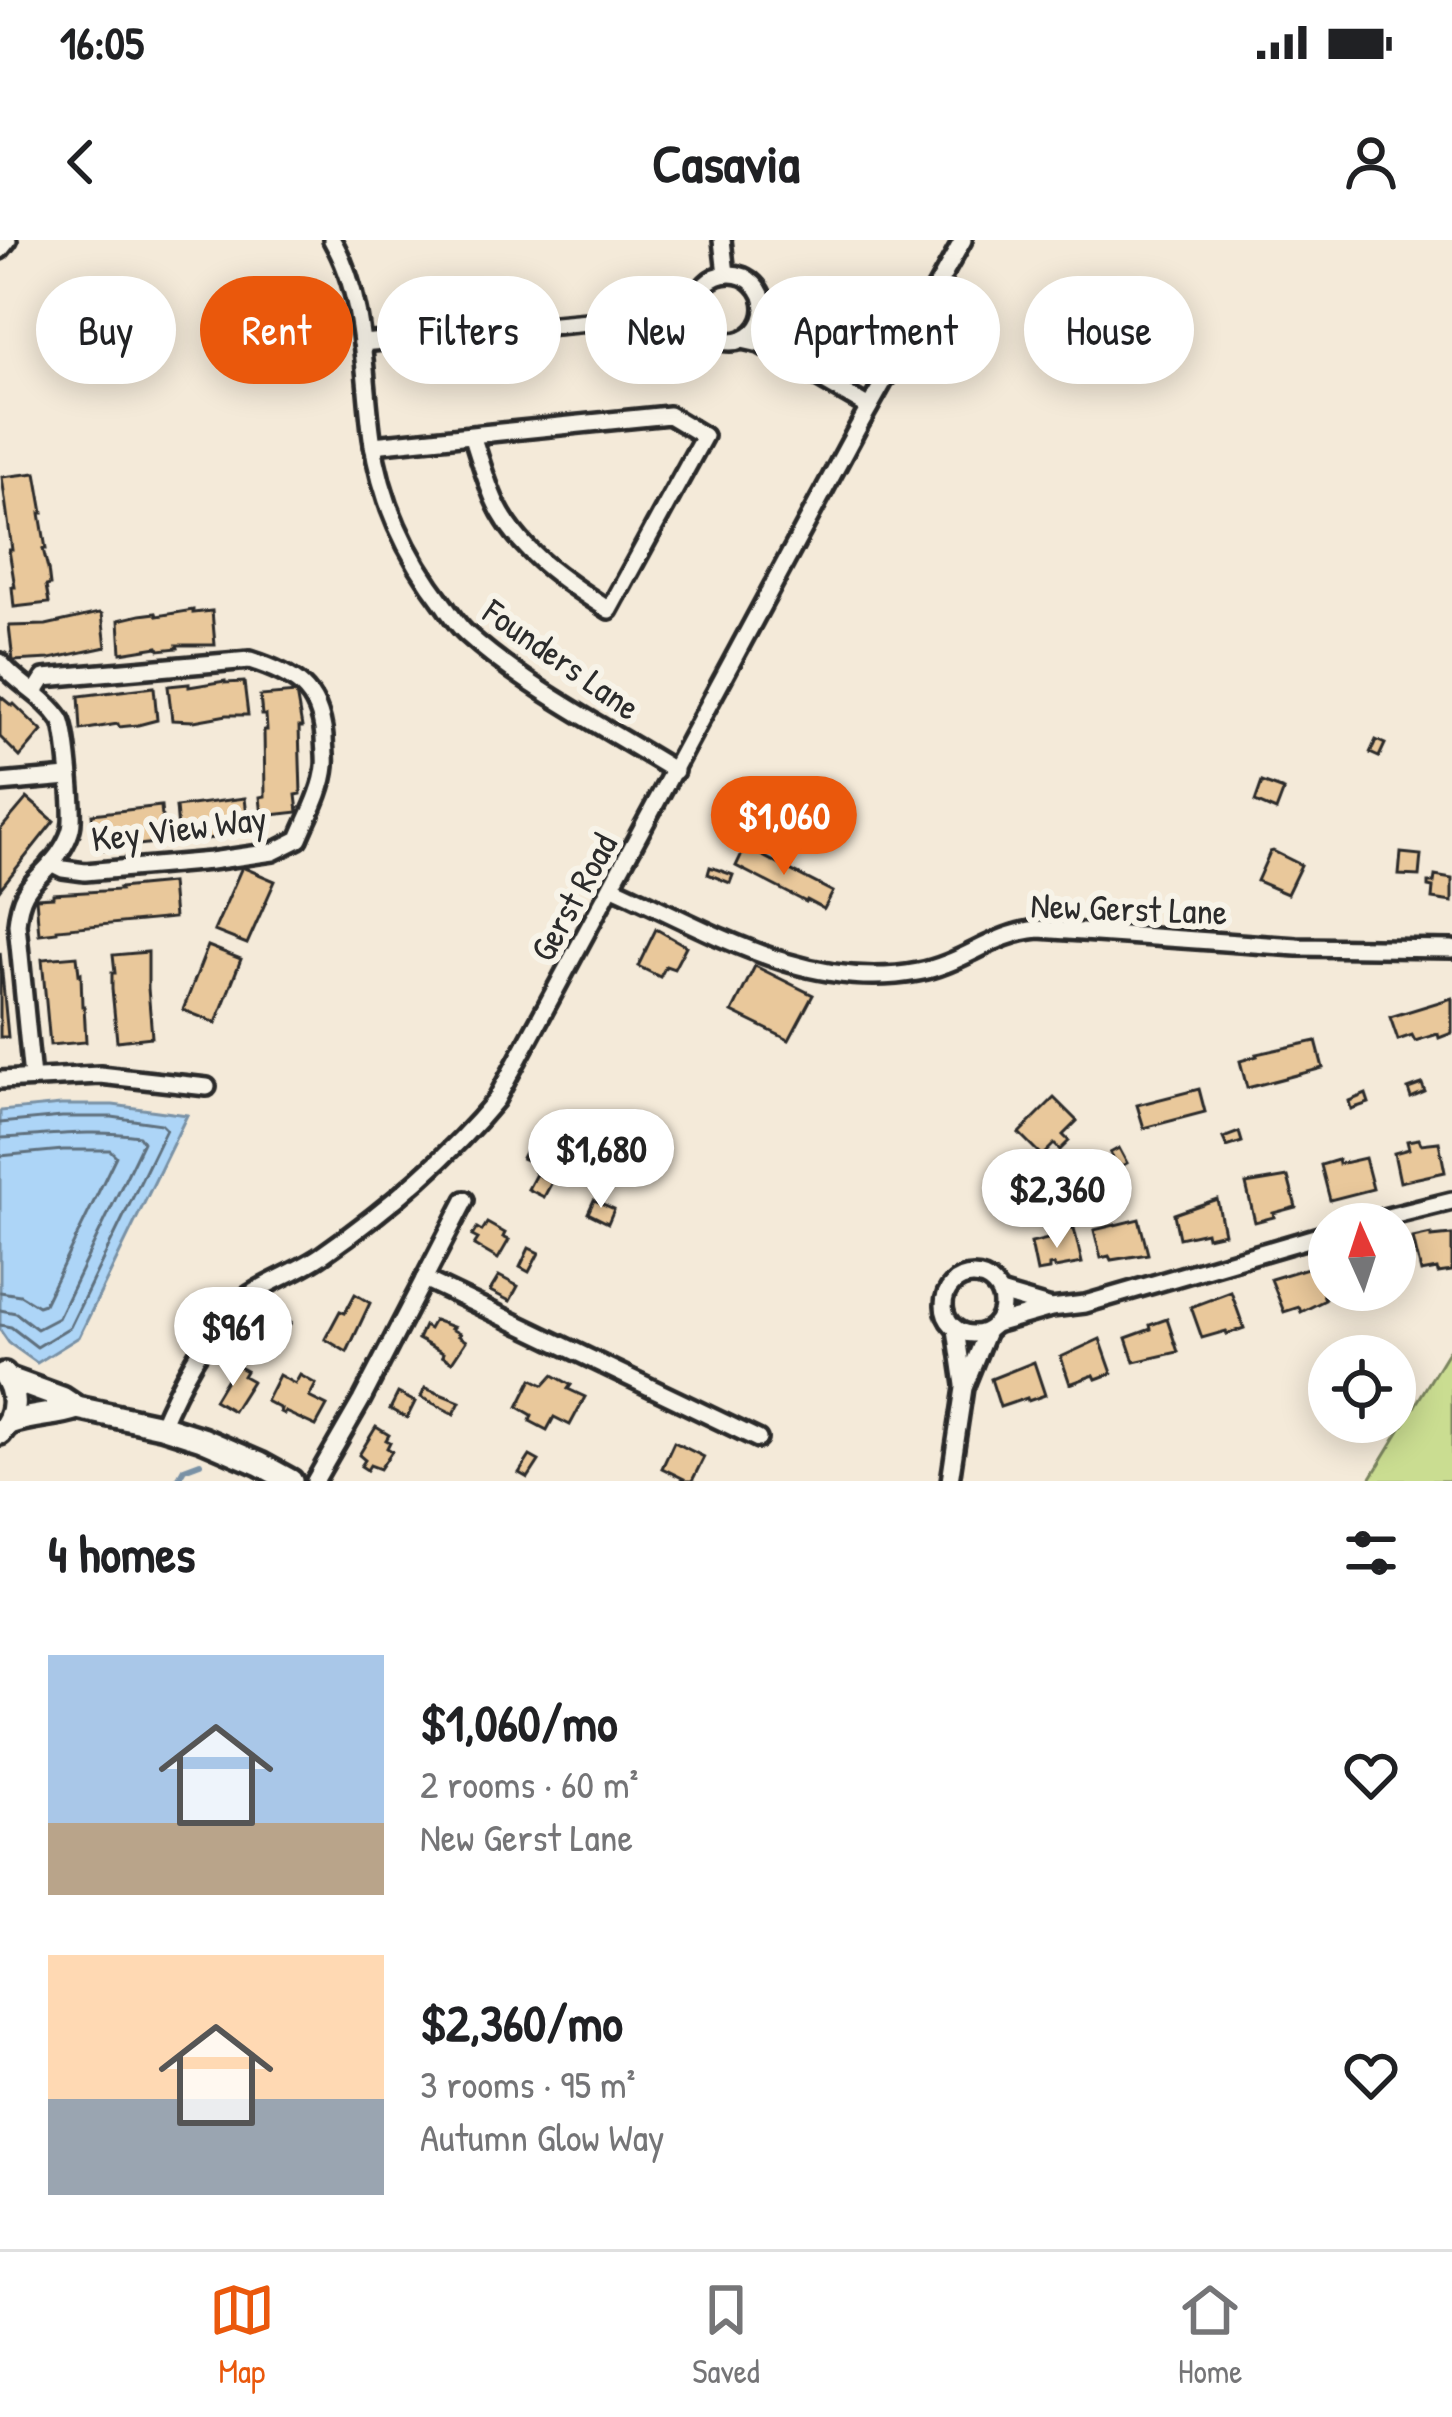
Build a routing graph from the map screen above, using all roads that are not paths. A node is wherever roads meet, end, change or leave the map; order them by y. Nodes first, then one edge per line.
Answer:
1 (8, 240) edge
2 (332, 240) edge
3 (722, 240) edge
4 (963, 240) edge
5 (0, 250) edge
6 (726, 274) junction
7 (722, 276) edge
8 (943, 276) edge
9 (751, 283) edge
10 (585, 322) edge
11 (751, 333) edge
12 (742, 340) junction
13 (727, 341) edge
14 (362, 343) junction
15 (882, 384) edge
16 (869, 407) junction
17 (472, 435) junction
18 (373, 445) junction
19 (0, 662) edge
20 (35, 692) junction
21 (675, 771) junction
22 (68, 777) junction
23 (0, 783) edge
24 (51, 862) junction
25 (613, 887) junction
26 (1452, 949) edge
27 (32, 1078) junction
28 (0, 1081) edge
29 (207, 1087) dead end
30 (464, 1200) dead end
31 (1452, 1201) edge
32 (1416, 1210) edge
33 (1308, 1239) edge
34 (424, 1279) junction
35 (1000, 1293) junction
36 (1051, 1308) junction
37 (991, 1327) junction
38 (956, 1329) junction
39 (4, 1373) edge
40 (964, 1388) junction
41 (77, 1408) junction
42 (161, 1426) junction
43 (4, 1428) edge
44 (758, 1439) dead end
45 (291, 1481) edge
46 (315, 1481) edge
47 (950, 1481) edge

1 - 5 street
2 - 14 street, Founders Lane
3 - 6 street
4 - 8 street, Gerst Road
6 - 7 street
6 - 9 street
10 - 14 street
11 - 12 street
12 - 13 street
12 - 16 street
14 - 18 street, Founders Lane
15 - 16 street, Gerst Road
16 - 21 street, Gerst Road
17 - 17 street
17 - 18 street
18 - 21 street, Founders Lane
19 - 20 street
20 - 22 street
20 - 24 street, Key View Way
21 - 25 street, Gerst Road
22 - 23 street
22 - 24 street
24 - 27 street
25 - 26 street, New Gerst Lane
25 - 42 street, Gerst Road
27 - 28 street
27 - 29 street
30 - 34 street
31 - 32 street
33 - 36 street
34 - 44 street
34 - 46 street
35 - 36 street
35 - 37 street
35 - 38 street
36 - 37 street
37 - 38 street
37 - 40 street
38 - 40 street
39 - 41 street
39 - 43 street
40 - 47 street
41 - 42 street
41 - 43 street
42 - 45 street

